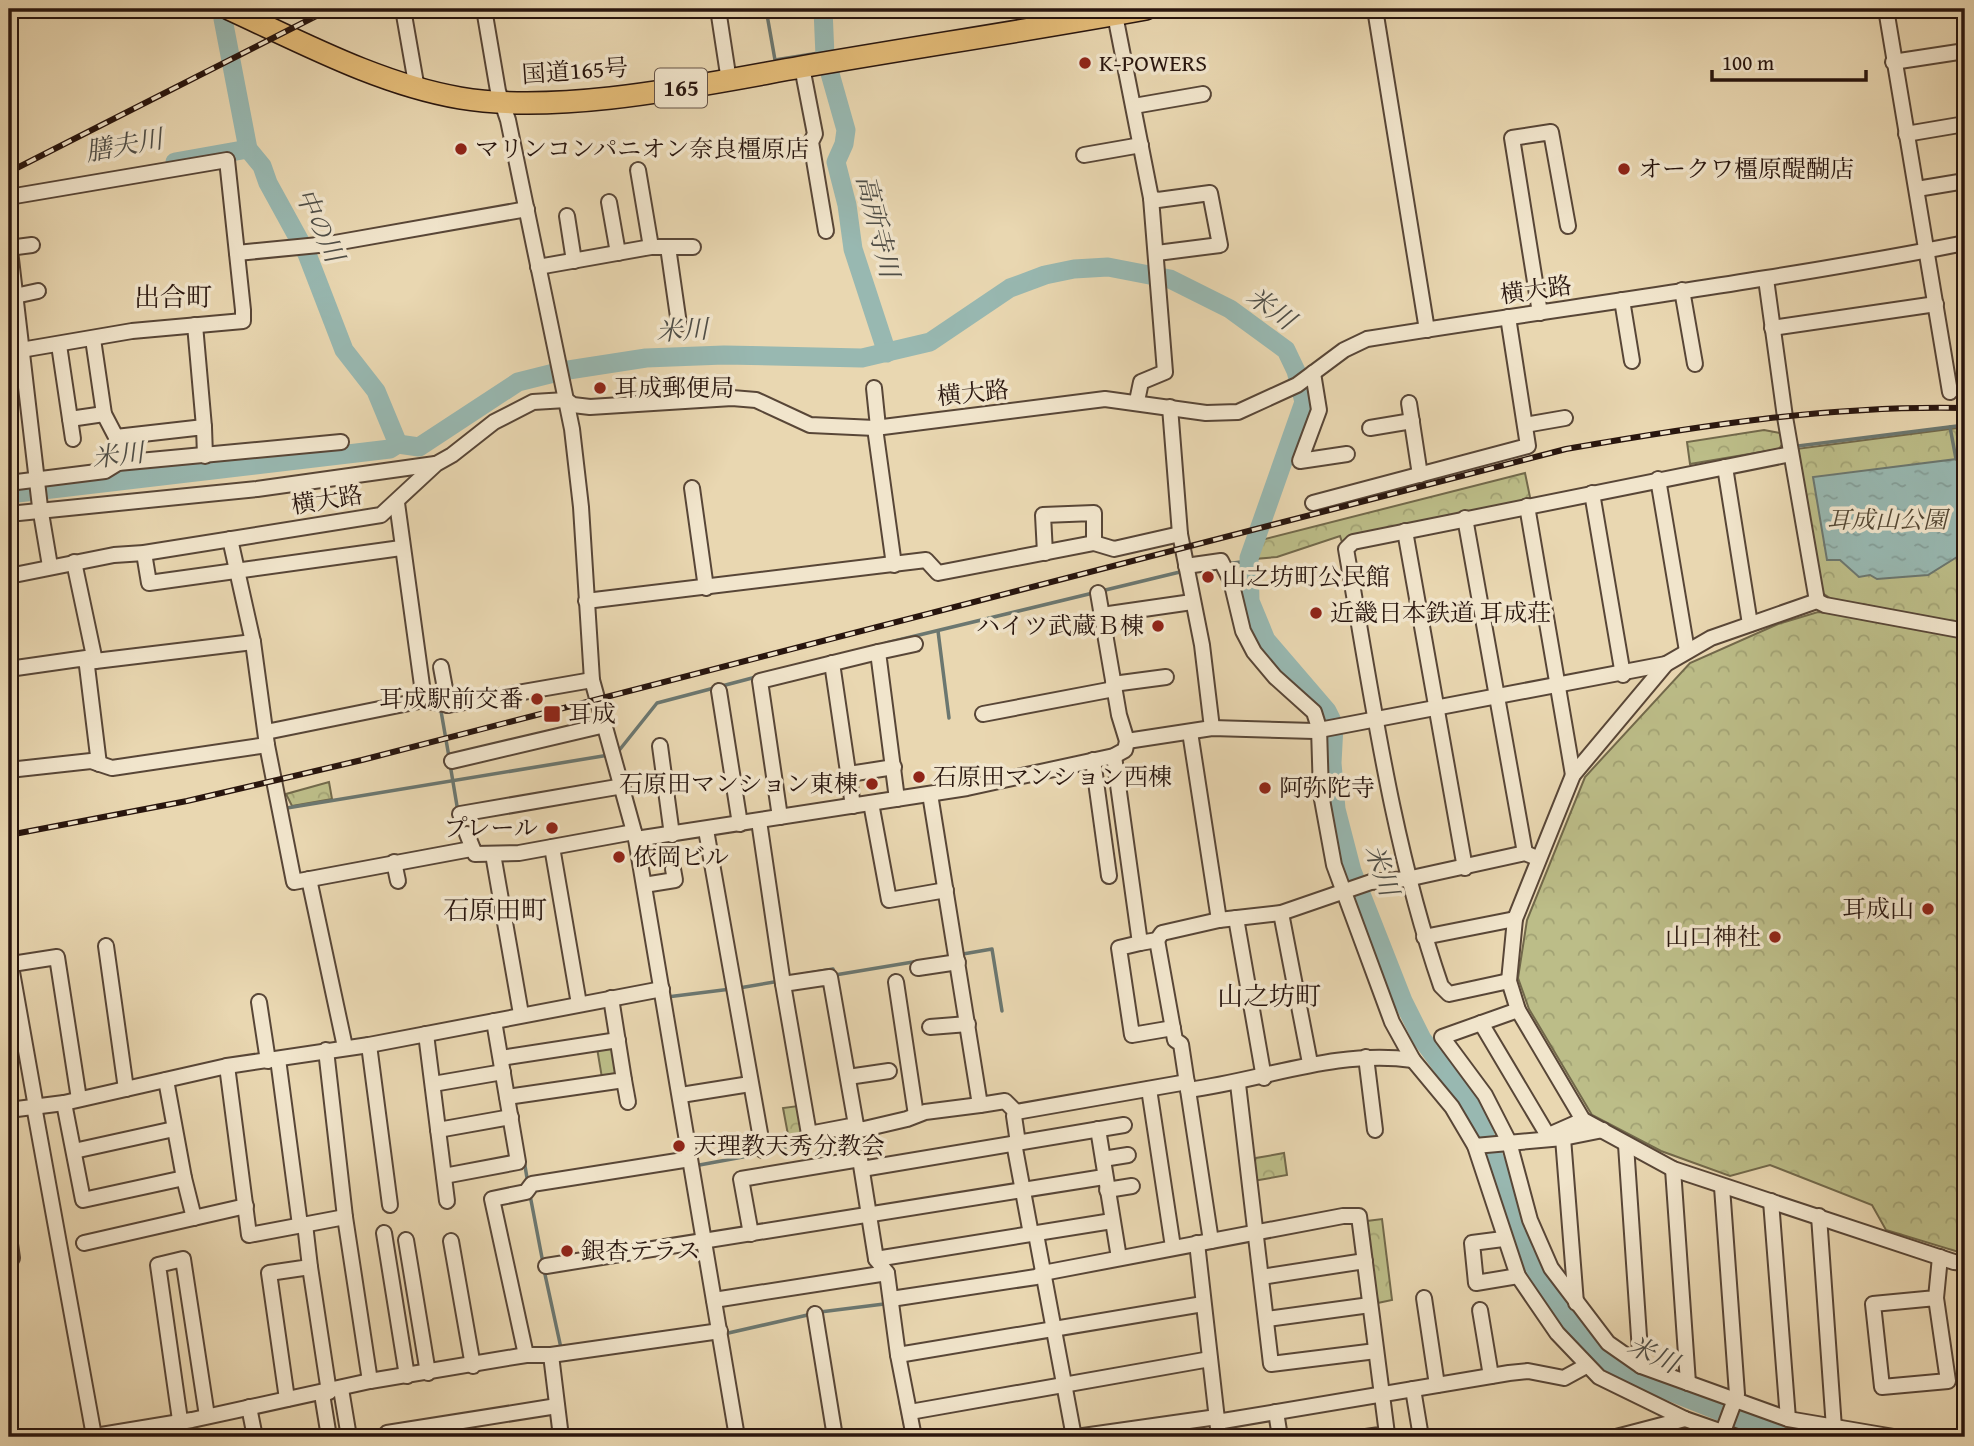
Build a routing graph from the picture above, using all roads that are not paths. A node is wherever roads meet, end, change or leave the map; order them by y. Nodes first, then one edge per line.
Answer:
1 (229, 9) edge
2 (404, 9) edge
3 (484, 9) edge
4 (718, 9) edge
5 (1146, 9) edge
6 (1375, 9) edge
7 (1886, 9) edge
8 (1115, 15) junction
9 (1965, 51) edge
10 (1893, 62) junction
11 (802, 67) junction
12 (729, 81) junction
13 (417, 89) junction
14 (1203, 94) dead end
15 (503, 103) junction
16 (1134, 106) junction
17 (1965, 124) edge
18 (1906, 134) junction
19 (1141, 145) junction
20 (1084, 155) dead end
21 (638, 170) dead end
22 (1965, 181) edge
23 (1917, 188) junction
24 (9, 197) edge
25 (1151, 198) junction
26 (609, 202) dead end
27 (527, 209) junction
28 (567, 216) dead end
29 (1568, 226) dead end
30 (826, 231) dead end
31 (9, 242) edge
32 (1965, 243) edge
33 (32, 245) dead end
34 (651, 247) junction
35 (668, 247) junction
36 (693, 247) dead end
37 (9, 248) edge
38 (1928, 252) junction
39 (237, 253) junction
40 (618, 253) junction
41 (1157, 259) junction
42 (574, 261) junction
43 (538, 267) junction
44 (1766, 279) junction
45 (1682, 290) junction
46 (37, 292) dead end
47 (15, 296) junction
48 (1622, 300) junction
49 (1936, 304) junction
50 (1540, 313) junction
51 (1508, 317) junction
52 (679, 324) dead end
53 (195, 325) junction
54 (1773, 328) junction
55 (1427, 330) junction
56 (93, 338) junction
57 (59, 345) junction
58 (21, 350) junction
59 (1632, 361) dead end
60 (1695, 363) dead end
61 (1311, 374) junction
62 (874, 388) dead end
63 (1950, 391) dead end
64 (566, 400) junction
65 (1137, 401) junction
66 (1409, 403) dead end
67 (1170, 407) junction
68 (103, 414) junction
69 (1565, 418) dead end
70 (70, 419) junction
71 (1412, 421) junction
72 (1525, 425) junction
73 (204, 427) junction
74 (877, 427) junction
75 (1370, 428) dead end
76 (116, 437) junction
77 (73, 439) dead end
78 (341, 442) dead end
79 (1347, 454) dead end
80 (1791, 454) junction
81 (205, 456) junction
82 (118, 463) junction
83 (436, 464) junction
84 (1725, 467) junction
85 (1420, 475) junction
86 (1658, 479) junction
87 (37, 481) junction
88 (9, 483) edge
89 (692, 488) dead end
90 (1592, 493) junction
91 (1313, 502) dead end
92 (397, 503) junction
93 (1527, 506) junction
94 (40, 509) junction
95 (9, 514) edge
96 (1465, 518) junction
97 (1405, 531) junction
98 (1180, 534) junction
99 (230, 539) junction
100 (1094, 543) junction
101 (401, 548) junction
102 (1045, 553) junction
103 (144, 554) junction
104 (74, 562) junction
105 (894, 565) junction
106 (50, 566) junction
107 (1186, 566) junction
108 (236, 571) junction
109 (9, 576) edge
110 (706, 588) junction
111 (1098, 593) dead end
112 (586, 601) junction
113 (1817, 601) junction
114 (1192, 602) junction
115 (1102, 615) junction
116 (1750, 624) junction
117 (1965, 631) edge
118 (253, 642) junction
119 (915, 643) dead end
120 (1687, 651) junction
121 (878, 652) junction
122 (91, 662) junction
123 (832, 663) junction
124 (1666, 664) junction
125 (441, 667) dead end
126 (9, 669) edge
127 (1623, 675) junction
128 (1167, 677) dead end
129 (592, 680) junction
130 (1114, 686) junction
131 (1556, 687) junction
132 (719, 691) dead end
133 (1495, 697) junction
134 (424, 700) junction
135 (448, 705) junction
136 (1435, 708) junction
137 (983, 714) dead end
138 (1374, 719) junction
139 (605, 725) junction
140 (1321, 727) junction
141 (1212, 728) junction
142 (1190, 732) junction
143 (267, 738) junction
144 (1127, 741) junction
145 (660, 746) dead end
146 (1114, 756) junction
147 (1093, 760) junction
148 (452, 761) dead end
149 (99, 764) junction
150 (894, 767) junction
151 (9, 770) edge
152 (849, 774) junction
153 (1573, 775) junction
154 (623, 786) junction
155 (930, 794) junction
156 (897, 799) junction
157 (871, 803) junction
158 (853, 806) junction
159 (460, 814) dead end
160 (780, 817) junction
161 (759, 821) junction
162 (740, 824) junction
163 (706, 830) junction
164 (467, 834) dead end
165 (673, 835) junction
166 (635, 836) junction
167 (552, 847) junction
168 (471, 849) junction
169 (493, 854) junction
170 (1531, 855) junction
171 (394, 862) junction
172 (1465, 867) junction
173 (673, 869) dead end
174 (1109, 876) dead end
175 (309, 879) junction
176 (1407, 879) junction
177 (398, 881) dead end
178 (645, 884) junction
179 (947, 890) junction
180 (1346, 892) junction
181 (1281, 913) junction
182 (1236, 918) junction
183 (1515, 919) junction
184 (1219, 920) junction
185 (1424, 937) junction
186 (1157, 940) junction
187 (1140, 943) junction
188 (106, 946) dead end
189 (10, 960) edge
190 (958, 962) junction
191 (918, 968) dead end
192 (1509, 981) junction
193 (896, 982) dead end
194 (783, 984) junction
195 (662, 989) junction
196 (611, 998) junction
197 (259, 1002) dead end
198 (579, 1003) junction
199 (1518, 1010) junction
200 (521, 1014) junction
201 (494, 1021) junction
202 (1481, 1023) junction
203 (968, 1024) junction
204 (930, 1027) dead end
205 (1173, 1028) junction
206 (426, 1034) junction
207 (618, 1040) junction
208 (369, 1045) junction
209 (345, 1047) junction
210 (326, 1050) junction
211 (1366, 1057) junction
212 (273, 1060) junction
213 (1413, 1060) junction
214 (1310, 1063) junction
215 (502, 1065) junction
216 (227, 1066) junction
217 (889, 1071) dead end
218 (848, 1077) junction
219 (1264, 1078) junction
220 (166, 1080) junction
221 (624, 1080) junction
222 (1238, 1083) junction
223 (432, 1084) junction
224 (750, 1084) junction
225 (1188, 1086) junction
226 (126, 1089) junction
227 (1149, 1089) junction
228 (681, 1095) junction
229 (508, 1097) junction
230 (72, 1101) junction
231 (628, 1102) dead end
232 (980, 1105) junction
233 (35, 1106) junction
234 (9, 1110) edge
235 (1016, 1112) junction
236 (916, 1115) junction
237 (511, 1117) junction
238 (1583, 1120) junction
239 (856, 1125) junction
240 (1124, 1125) dead end
241 (174, 1129) junction
242 (1098, 1129) junction
243 (438, 1130) junction
244 (1375, 1130) dead end
245 (1603, 1130) junction
246 (1554, 1137) junction
247 (1506, 1142) junction
248 (1016, 1143) junction
249 (1626, 1145) junction
250 (1477, 1146) junction
251 (763, 1150) dead end
252 (74, 1151) junction
253 (1128, 1155) dead end
254 (690, 1159) junction
255 (1103, 1159) junction
256 (862, 1169) junction
257 (1673, 1169) junction
258 (444, 1176) junction
259 (184, 1178) junction
260 (1106, 1183) junction
261 (1132, 1186) dead end
262 (1722, 1187) junction
263 (1023, 1190) junction
264 (447, 1201) dead end
265 (1771, 1201) junction
266 (390, 1205) dead end
267 (246, 1206) junction
268 (868, 1216) junction
269 (1819, 1216) junction
270 (345, 1217) junction
271 (194, 1218) junction
272 (1112, 1221) junction
273 (302, 1224) junction
274 (384, 1233) dead end
275 (1256, 1233) junction
276 (751, 1234) junction
277 (1034, 1234) junction
278 (9, 1237) edge
279 (1503, 1239) junction
280 (406, 1240) dead end
281 (451, 1241) dead end
282 (1204, 1242) junction
283 (84, 1243) dead end
284 (705, 1243) junction
285 (1173, 1248) junction
286 (1940, 1257) junction
287 (12, 1258) dead end
288 (1119, 1258) junction
289 (876, 1259) junction
290 (1365, 1261) junction
291 (1965, 1262) edge
292 (310, 1266) junction
293 (546, 1266) dead end
294 (887, 1273) junction
295 (1043, 1273) junction
296 (1518, 1276) junction
297 (1261, 1277) junction
298 (1424, 1298) dead end
299 (1936, 1298) junction
300 (891, 1299) junction
301 (714, 1300) junction
302 (1203, 1304) junction
303 (1370, 1305) junction
304 (1576, 1305) junction
305 (1480, 1310) dead end
306 (815, 1314) dead end
307 (1267, 1319) junction
308 (1054, 1329) junction
309 (720, 1331) junction
310 (1376, 1351) junction
311 (898, 1354) junction
312 (526, 1355) junction
313 (551, 1355) junction
314 (1210, 1359) junction
315 (473, 1366) junction
316 (1586, 1366) junction
317 (1642, 1366) junction
318 (428, 1373) junction
319 (407, 1376) junction
320 (1490, 1376) junction
321 (370, 1381) junction
322 (1688, 1383) junction
323 (1063, 1384) junction
324 (1437, 1385) junction
325 (1413, 1389) junction
326 (331, 1392) junction
327 (1382, 1394) junction
328 (287, 1399) junction
329 (1734, 1403) junction
330 (556, 1406) junction
331 (249, 1408) junction
332 (910, 1412) junction
333 (1276, 1412) junction
334 (207, 1416) junction
335 (1217, 1419) junction
336 (1685, 1419) junction
337 (1788, 1419) junction
338 (180, 1420) junction
339 (1834, 1428) junction
340 (1170, 1431) edge
341 (149, 1432) edge
342 (387, 1433) dead end
343 (1120, 1434) edge
344 (1726, 1434) edge
345 (97, 1436) edge
346 (255, 1437) edge
347 (329, 1437) edge
348 (349, 1437) edge
349 (561, 1437) edge
350 (737, 1437) edge
351 (835, 1437) edge
352 (914, 1437) edge
353 (1075, 1437) edge
354 (1219, 1437) edge
355 (1280, 1437) edge
356 (1366, 1437) edge
357 (1421, 1437) edge
358 (1616, 1437) edge
359 (1894, 1437) edge

1 - 13 highway, 国道165号 / 165
2 - 13 street
3 - 15 street
4 - 12 street
5 - 8 highway, 国道165号 / 165
6 - 55 street
7 - 10 street
8 - 11 highway, 国道165号 / 165
8 - 16 street
9 - 10 street
10 - 18 street
11 - 12 highway, 国道165号 / 165
11 - 30 street
12 - 15 highway, 国道165号 / 165
13 - 15 highway, 国道165号 / 165
14 - 16 street
15 - 27 street
16 - 19 street
17 - 18 street
18 - 23 street
19 - 20 street
19 - 25 street
21 - 34 street
22 - 23 street
23 - 38 street
24 - 39 street
25 - 41 street
25 - 41 street
26 - 40 street
27 - 39 street
27 - 43 street
28 - 42 street
29 - 50 street
31 - 37 street
32 - 38 street, 横大路
33 - 37 street
34 - 35 street
34 - 40 street
35 - 36 street
35 - 52 street
37 - 47 street
38 - 44 street, 横大路
38 - 49 street
39 - 53 street
40 - 42 street
41 - 65 street
42 - 43 street
43 - 64 street
44 - 45 street, 横大路
44 - 54 street
45 - 48 street, 横大路
45 - 60 street
46 - 47 street
47 - 58 street
48 - 50 street, 横大路
48 - 59 street
49 - 54 street
49 - 63 street
50 - 51 street, 横大路
51 - 55 street, 横大路
51 - 72 street
53 - 56 street
53 - 73 street
54 - 80 street
55 - 61 street, 横大路
56 - 57 street
56 - 68 street
57 - 58 street
57 - 70 street
58 - 87 street
61 - 67 street, 横大路
61 - 79 street
62 - 74 street
64 - 74 street, 横大路
64 - 83 street, 横大路
64 - 112 street
65 - 67 street, 横大路
65 - 74 street, 横大路
66 - 71 street
67 - 98 street
68 - 70 street
68 - 76 street
69 - 72 street
70 - 77 street
71 - 75 street
71 - 85 street
72 - 85 street
73 - 76 street
73 - 81 street
74 - 105 street
76 - 82 street
78 - 81 street
80 - 84 street
80 - 113 street
81 - 82 street
82 - 87 street
83 - 92 street, 横大路
83 - 94 street
84 - 86 street
84 - 116 street
85 - 91 street
86 - 90 street
86 - 120 street
87 - 88 street
87 - 94 street
89 - 110 street
90 - 93 street
90 - 127 street
92 - 99 street, 横大路
92 - 101 street
93 - 96 street
93 - 131 street
94 - 95 street
94 - 106 street
96 - 97 street
96 - 133 street
97 - 136 street
97 - 138 street
98 - 100 street
98 - 107 street
99 - 103 street, 横大路
99 - 108 street
100 - 102 street
100 - 102 street
101 - 108 street
101 - 134 street
102 - 105 street
103 - 104 street, 横大路
103 - 108 street
104 - 106 street, 横大路
104 - 122 street
105 - 110 street
106 - 109 street, 横大路
107 - 114 street
107 - 140 street
108 - 118 street
110 - 112 street
111 - 115 street
112 - 129 street
113 - 116 street
113 - 117 street
114 - 115 street
114 - 141 street
115 - 130 street
116 - 120 street
118 - 122 street
118 - 143 street
119 - 121 street
120 - 124 street
121 - 123 street
121 - 150 street
122 - 126 street
122 - 149 street
123 - 152 street
123 - 160 street
124 - 127 street
124 - 153 street
125 - 135 street
127 - 131 street
128 - 130 street
129 - 135 street
129 - 139 street
130 - 137 street
130 - 144 street
131 - 133 street
131 - 153 street
132 - 162 street
133 - 136 street
133 - 170 street
134 - 135 street
134 - 143 street
136 - 138 street
136 - 172 street
138 - 140 street
138 - 176 street
139 - 148 street
139 - 154 street
140 - 141 street
140 - 180 street
141 - 142 street
142 - 144 street
142 - 184 street
143 - 149 street
143 - 175 street
144 - 146 street
145 - 165 street
146 - 147 street
146 - 187 street
147 - 155 street
147 - 174 street
149 - 151 street
150 - 152 street
150 - 156 street
152 - 158 street
153 - 170 street
154 - 159 street
154 - 166 street
155 - 156 street
155 - 179 street
156 - 157 street
157 - 158 street
157 - 179 street
158 - 160 street
160 - 161 street
161 - 162 street
161 - 194 street
162 - 163 street
163 - 165 street
163 - 224 street
164 - 168 street
165 - 166 street
166 - 167 street
166 - 178 street
167 - 169 street
167 - 198 street
168 - 169 street
168 - 171 street
169 - 200 street
170 - 172 street
170 - 183 street
171 - 175 street
171 - 177 street
172 - 176 street
173 - 178 street
175 - 209 street
176 - 180 street
176 - 185 street
178 - 195 street
179 - 190 street
180 - 181 street
180 - 213 street
181 - 182 street
181 - 214 street
182 - 184 street
182 - 219 street
183 - 185 street
183 - 192 street
184 - 186 street
185 - 192 street
186 - 187 street
186 - 205 street
187 - 205 street
188 - 226 street
189 - 230 street
189 - 233 street
190 - 191 street
190 - 203 street
192 - 199 street
193 - 236 street
194 - 218 street
194 - 239 street
195 - 196 street
195 - 228 street
196 - 198 street
196 - 207 street
197 - 212 street
198 - 200 street
199 - 202 street
199 - 238 street
200 - 201 street
201 - 206 street
201 - 215 street
202 - 246 street
202 - 247 street
203 - 204 street
203 - 232 street
205 - 225 street
206 - 208 street
206 - 223 street
207 - 215 street
207 - 221 street
208 - 209 street
208 - 266 street
209 - 210 street
210 - 212 street
210 - 270 street
211 - 213 street
211 - 214 street
211 - 244 street
212 - 216 street
212 - 273 street
213 - 250 street
214 - 219 street
215 - 223 street
215 - 229 street
216 - 220 street
216 - 267 street
217 - 218 street
218 - 239 street
219 - 222 street
220 - 226 street
220 - 241 street
221 - 229 street
221 - 231 street
222 - 225 street
222 - 275 street
223 - 243 street
224 - 228 street
224 - 251 street
225 - 227 street
225 - 282 street
226 - 230 street
227 - 235 street
227 - 285 street
228 - 254 street
229 - 237 street
230 - 233 street
230 - 252 street
232 - 235 street
232 - 236 street
233 - 234 street
233 - 345 street
235 - 248 street
236 - 239 street
237 - 243 street
237 - 258 street
238 - 245 street
238 - 246 street
240 - 242 street
241 - 252 street
241 - 259 street
242 - 248 street
242 - 255 street
243 - 258 street
245 - 246 street
245 - 249 street
246 - 247 street
246 - 304 street
247 - 250 street
247 - 304 street
248 - 256 street
248 - 263 street
249 - 257 street
249 - 317 street
250 - 279 street
252 - 259 street
253 - 255 street
254 - 284 street
254 - 312 street
255 - 260 street
256 - 268 street
256 - 276 street
257 - 262 street
257 - 322 street
258 - 264 street
259 - 271 street
260 - 261 street
260 - 263 street
260 - 272 street
262 - 265 street
262 - 329 street
263 - 268 street
263 - 277 street
265 - 269 street
265 - 337 street
267 - 271 street
267 - 273 street
268 - 276 street
268 - 289 street
269 - 286 street
269 - 339 street
270 - 273 street
270 - 321 street
271 - 283 street
272 - 277 street
272 - 288 street
273 - 292 street
274 - 319 street
275 - 282 street
275 - 290 street
275 - 297 street
276 - 284 street
277 - 289 street
277 - 295 street
278 - 287 street
279 - 296 street
279 - 296 street
280 - 318 street
281 - 315 street
282 - 285 street
282 - 302 street
284 - 293 street
284 - 301 street
285 - 288 street
286 - 291 street
286 - 299 street
288 - 295 street
289 - 294 street
290 - 297 street
290 - 303 street
292 - 326 street
292 - 328 street
294 - 300 street
294 - 301 street
295 - 300 street
295 - 308 street
296 - 316 street
297 - 307 street
298 - 324 street
299 - 299 street
300 - 311 street
301 - 309 street
302 - 308 street
302 - 314 street
303 - 307 street
303 - 310 street
304 - 317 street
305 - 320 street
306 - 351 street
307 - 310 street
308 - 311 street
308 - 323 street
309 - 313 street
309 - 350 street
310 - 327 street
311 - 332 street
312 - 313 street
312 - 315 street
313 - 330 street
314 - 323 street
314 - 335 street
315 - 318 street
316 - 320 street
316 - 336 street
317 - 322 street
318 - 319 street
319 - 321 street
320 - 324 street
321 - 326 street
322 - 329 street
323 - 332 street
323 - 353 street
324 - 325 street
325 - 327 street
325 - 357 street
326 - 328 street
326 - 347 street
326 - 348 street
327 - 333 street
327 - 356 street
328 - 331 street
329 - 337 street
329 - 344 street
330 - 342 street
330 - 349 street
331 - 334 street
331 - 346 street
332 - 352 street
333 - 335 street
333 - 355 street
334 - 338 street
334 - 338 street
335 - 340 street
335 - 354 street
336 - 344 street
336 - 358 street
337 - 339 street
338 - 341 street
339 - 359 street
340 - 343 street
341 - 345 street
343 - 353 street

